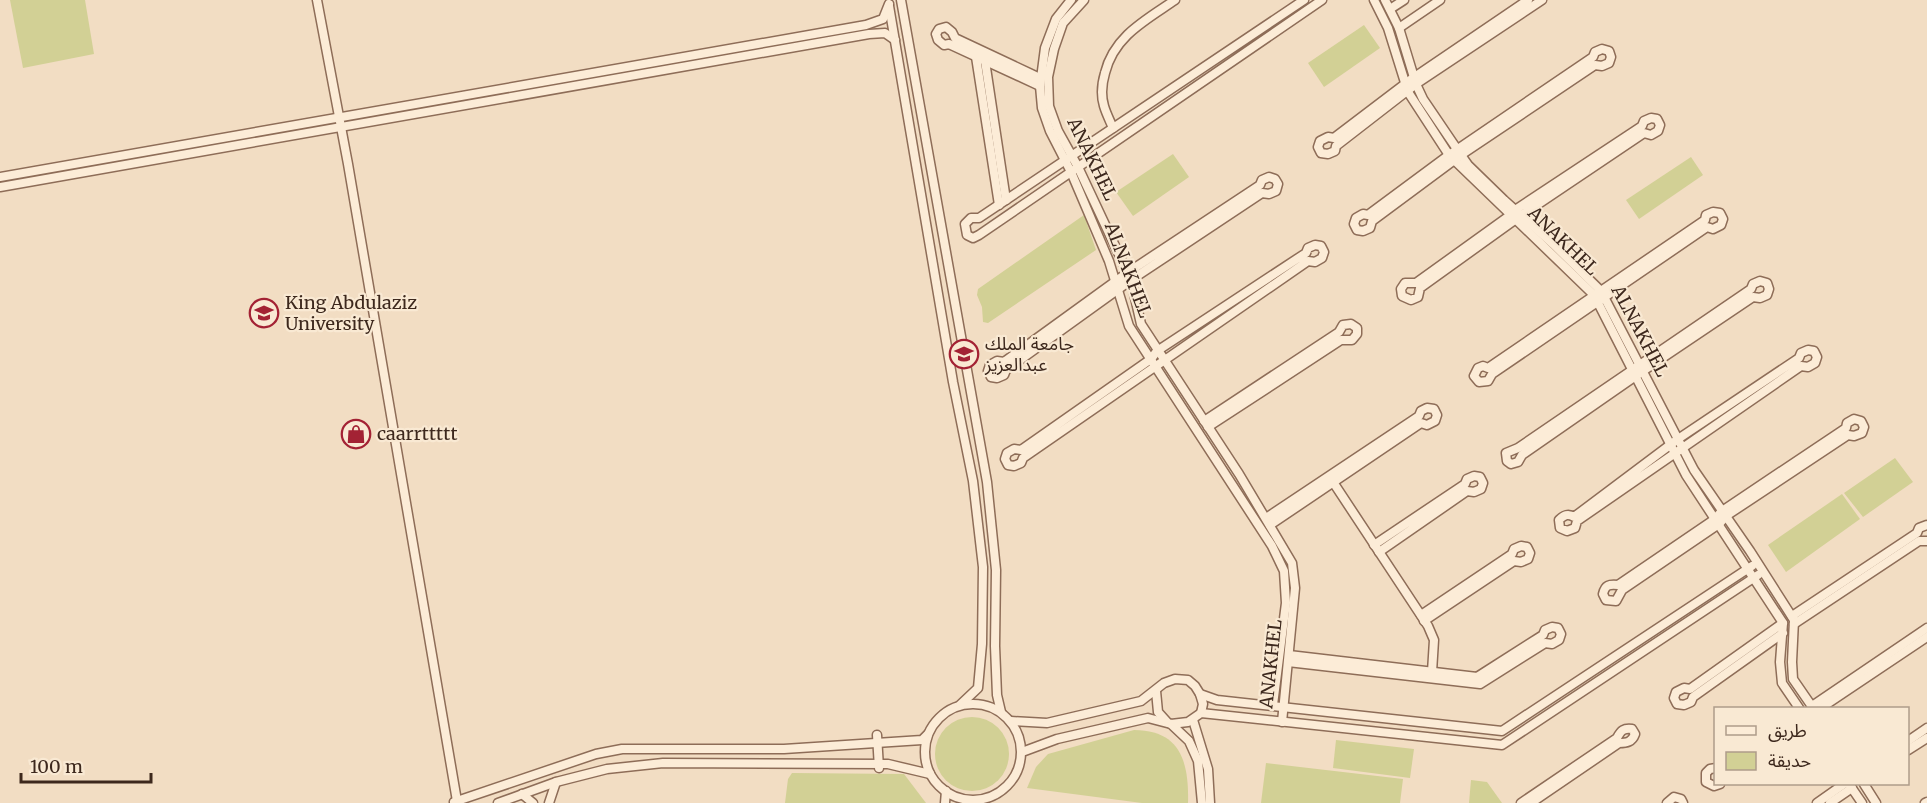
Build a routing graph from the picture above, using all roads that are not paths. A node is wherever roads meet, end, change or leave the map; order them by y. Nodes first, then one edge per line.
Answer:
1 (317, 0) edge
2 (901, 0) edge
3 (1056, 0) edge
4 (1084, 0) edge
5 (1175, 0) edge
6 (1304, 0) edge
7 (1323, 0) edge
8 (1374, 0) edge
9 (1385, 0) edge
10 (1404, 0) edge
11 (1440, 0) edge
12 (1528, 0) edge
13 (1542, 0) edge
14 (888, 2) edge
15 (1069, 3) edge
16 (1390, 9) junction
17 (1399, 28) junction
18 (895, 40) junction
19 (976, 57) junction
20 (985, 61) junction
21 (1040, 82) junction
22 (1410, 84) junction
23 (339, 122) junction
24 (1113, 128) junction
25 (1455, 155) junction
26 (1068, 158) junction
27 (1074, 169) junction
28 (0, 177) edge
29 (0, 187) edge
30 (1003, 202) junction
31 (1516, 215) junction
32 (1129, 277) junction
33 (1118, 285) junction
34 (1599, 296) junction
35 (1157, 351) junction
36 (1163, 360) junction
37 (1153, 363) junction
38 (1638, 370) junction
39 (1206, 424) junction
40 (1680, 443) junction
41 (1672, 450) junction
42 (1333, 482) junction
43 (1724, 514) junction
44 (1268, 521) junction
45 (1717, 522) junction
46 (1927, 525) edge
47 (1927, 541) edge
48 (1377, 548) junction
49 (1757, 563) junction
50 (1748, 568) junction
51 (1763, 572) junction
52 (1754, 578) junction
53 (1422, 618) junction
54 (1793, 620) junction
55 (1783, 623) junction
56 (1927, 628) edge
57 (1783, 633) junction
58 (1927, 637) edge
59 (1288, 658) junction
60 (1432, 672) junction
61 (1156, 691) junction
62 (1200, 694) junction
63 (960, 705) junction
64 (1273, 705) junction
65 (1283, 706) junction
66 (1798, 707) edge
67 (1813, 707) edge
68 (1822, 707) edge
69 (1001, 712) junction
70 (1201, 713) junction
71 (1193, 720) junction
72 (1011, 721) junction
73 (1282, 722) junction
74 (1169, 723) junction
75 (1927, 728) edge
76 (928, 734) junction
77 (1927, 738) edge
78 (877, 739) junction
79 (1909, 740) edge
80 (1909, 749) edge
81 (1022, 752) junction
82 (879, 767) junction
83 (1714, 768) edge
84 (930, 774) junction
85 (556, 782) junction
86 (1716, 785) edge
87 (1848, 785) edge
88 (1865, 785) edge
89 (946, 791) junction
90 (522, 794) junction
91 (977, 801) edge
92 (455, 802) edge
93 (498, 803) edge
94 (533, 803) edge
95 (549, 803) edge
96 (945, 803) edge
97 (1202, 803) edge
98 (1210, 803) edge
99 (1521, 803) edge
100 (1531, 803) edge
101 (1666, 803) edge
102 (1683, 803) edge
103 (1817, 803) edge
104 (1830, 803) edge
105 (1862, 803) edge
106 (1876, 803) edge

1 - 23 street
2 - 69 street
3 - 15 street
4 - 26 street, ANAKHEL
5 - 24 street
6 - 24 street
7 - 27 street
8 - 22 street
9 - 16 street, ALNAKHEL
10 - 16 street
11 - 17 street
12 - 22 street
13 - 22 street
14 - 18 street
14 - 23 street
15 - 21 street, ALNAKHEL
16 - 17 street, ALNAKHEL
17 - 22 street, ALNAKHEL
18 - 23 street
18 - 63 street
19 - 20 street
19 - 21 street
19 - 30 street
20 - 21 street
20 - 30 street
21 - 26 street, ALNAKHEL
22 - 22 street
22 - 25 street, ALNAKHEL
23 - 28 street
23 - 29 street
23 - 92 street
24 - 26 street
25 - 25 street
25 - 25 street
25 - 31 street, ALNAKHEL
26 - 27 street, ALNAKHEL
26 - 30 street
27 - 30 street
27 - 32 street, ANAKHEL
27 - 33 street, ALNAKHEL
31 - 31 street
31 - 31 street
31 - 34 street, ALNAKHEL
32 - 32 street
32 - 33 street
32 - 35 street, ANAKHEL
33 - 33 street
33 - 37 street, ALNAKHEL
34 - 34 street
34 - 34 street
34 - 38 street, ALNAKHEL
35 - 36 street, ANAKHEL
35 - 36 street
35 - 37 street
36 - 37 street
36 - 39 street, ANAKHEL
37 - 37 street
37 - 64 street, ALNAKHEL
38 - 38 street
38 - 38 street
38 - 40 street, ALNAKHEL
38 - 41 street
39 - 39 street
39 - 44 street, ANAKHEL
40 - 40 street
40 - 41 street
40 - 43 street, ALNAKHEL
41 - 41 street
41 - 45 street
42 - 44 street
42 - 44 street
42 - 48 street
43 - 43 street
43 - 45 street
43 - 49 street, ALNAKHEL
44 - 59 street, ANAKHEL
45 - 45 street
45 - 50 street
46 - 54 street
47 - 54 street
48 - 48 street
48 - 53 street
49 - 50 street
49 - 51 street, ALNAKHEL
50 - 52 street
50 - 65 street
51 - 52 street
51 - 54 street, ALNAKHEL
52 - 55 street
52 - 73 street
53 - 53 street
53 - 60 street
54 - 67 street
55 - 57 street
55 - 57 street
56 - 67 street
57 - 66 street
58 - 68 street
59 - 60 street
59 - 60 street
59 - 65 street, ANAKHEL
61 - 62 street
61 - 72 street
61 - 74 street
62 - 64 street
62 - 70 street
63 - 69 street
63 - 76 street
64 - 65 street
65 - 73 street, ANAKHEL
69 - 72 street
70 - 71 street
70 - 73 street
71 - 74 street
71 - 98 street
72 - 81 street
74 - 81 street
74 - 97 street
75 - 79 street
76 - 78 street
76 - 84 street
77 - 80 street
78 - 82 street
78 - 92 street
81 - 91 street
82 - 84 street
82 - 85 street
83 - 86 street
84 - 89 street
85 - 90 street
85 - 95 street
87 - 103 street
87 - 104 street
87 - 105 street
88 - 106 street
89 - 91 street
89 - 96 street
90 - 93 street
90 - 94 street
99 - 100 street
101 - 102 street

